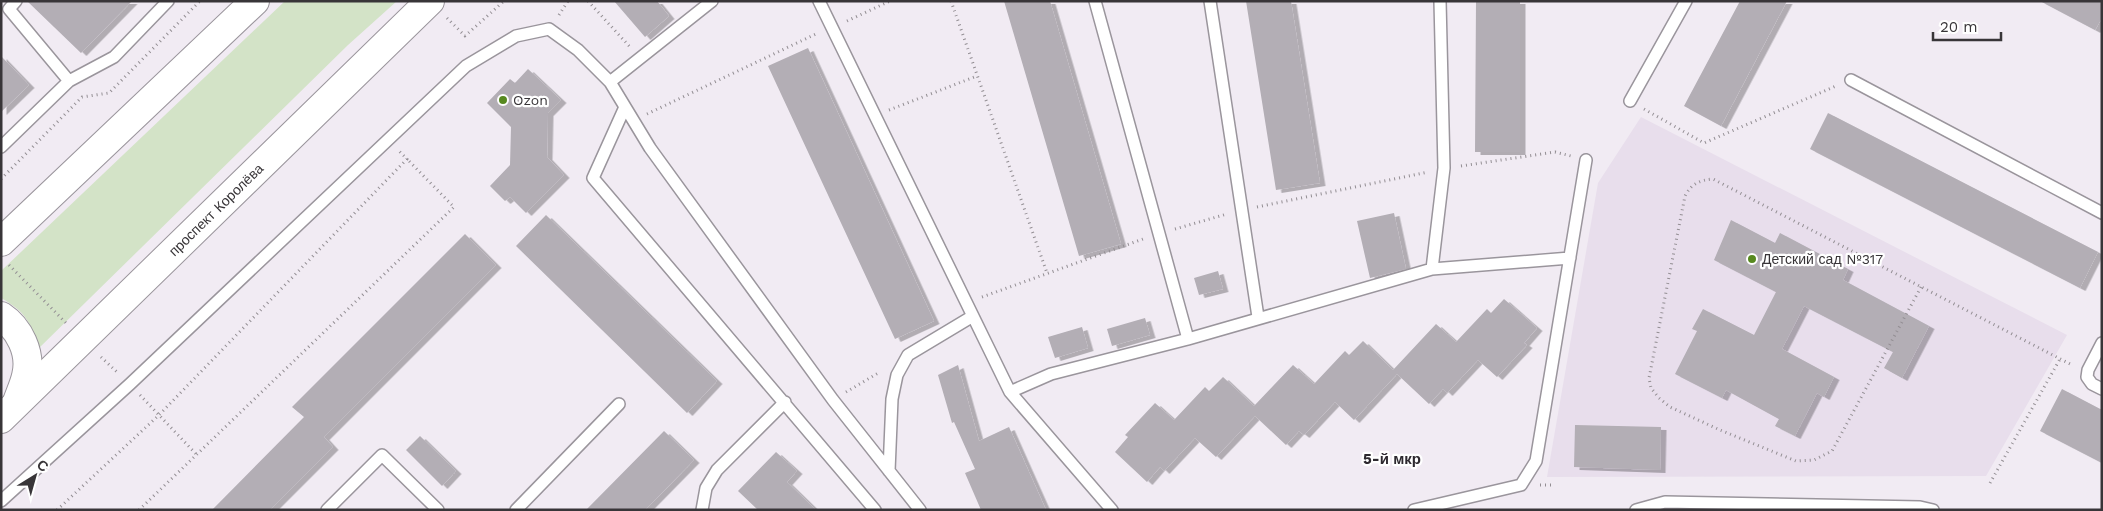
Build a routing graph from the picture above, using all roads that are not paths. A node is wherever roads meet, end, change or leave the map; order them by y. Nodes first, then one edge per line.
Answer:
1 (16, 1) edge
2 (168, 1) edge
3 (255, 1) edge
4 (712, 1) edge
5 (819, 1) edge
6 (1095, 1) edge
7 (1210, 1) edge
8 (1440, 1) edge
9 (1686, 1) edge
10 (437, 8) edge
11 (1851, 80) road end
12 (69, 81) junction
13 (610, 82) junction
14 (1630, 101) road end
15 (625, 107) junction
16 (1, 147) edge
17 (1586, 160) road end
18 (2102, 213) edge
19 (5, 253) edge
20 (1570, 258) junction
21 (1432, 269) junction
22 (1, 316) edge
23 (973, 316) junction
24 (1258, 317) junction
25 (1188, 339) junction
26 (2102, 343) edge
27 (2102, 389) edge
28 (1010, 392) junction
29 (785, 402) junction
30 (619, 404) dead end
31 (9, 411) edge
32 (889, 471) junction
33 (1, 501) edge
34 (1743, 507) edge
35 (327, 510) edge
36 (438, 510) edge
37 (516, 510) edge
38 (702, 510) edge
39 (876, 510) edge
40 (920, 510) edge
41 (1112, 510) edge
42 (1414, 510) edge
43 (1636, 510) edge
44 (1933, 510) edge

1 - 12 lane
2 - 12 lane
3 - 19 main road
4 - 13 lane
5 - 23 lane
6 - 25 lane
7 - 24 lane
8 - 21 lane
9 - 14 lane
10 - 31 main road, проспект Королёва
11 - 18 lane
12 - 16 lane
13 - 15 lane
13 - 33 lane
15 - 29 lane
15 - 32 lane
17 - 20 lane
20 - 21 lane
20 - 42 lane
21 - 24 lane
22 - 31 main road
23 - 28 lane
23 - 32 lane
24 - 25 lane
25 - 28 lane
26 - 27 lane
28 - 41 lane
29 - 38 lane
29 - 39 lane
30 - 37 lane
32 - 40 lane
34 - 43 lane
34 - 44 lane
35 - 36 lane

